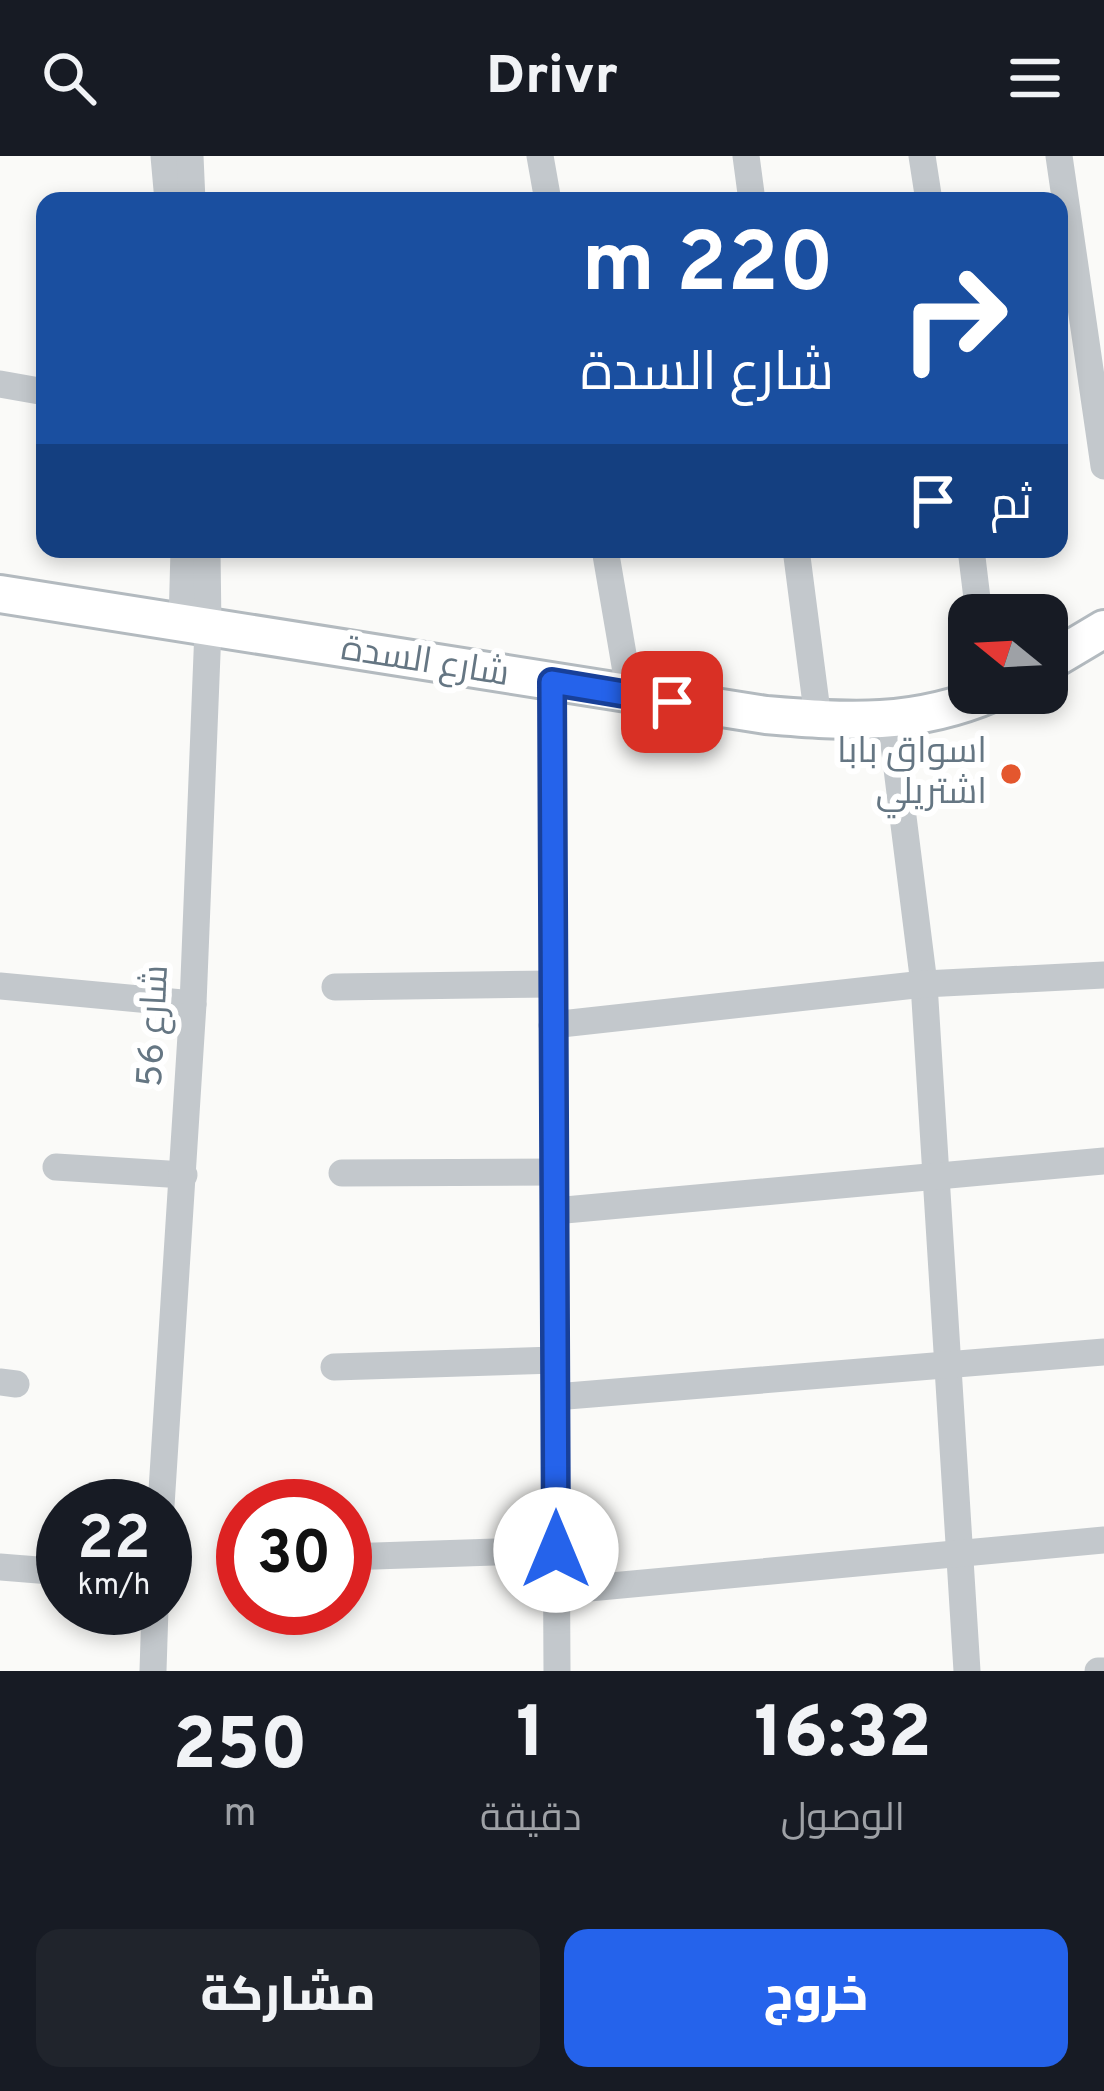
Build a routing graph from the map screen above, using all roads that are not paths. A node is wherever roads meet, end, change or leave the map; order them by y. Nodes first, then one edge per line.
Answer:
1 (164, 156) edge
2 (190, 156) edge
3 (540, 156) edge
4 (746, 156) edge
5 (922, 156) edge
6 (1059, 156) edge
7 (167, 192) edge
8 (192, 192) edge
9 (546, 192) edge
10 (751, 192) edge
11 (928, 192) edge
12 (1064, 192) edge
13 (1068, 218) edge
14 (0, 384) edge
15 (36, 390) edge
16 (1104, 466) edge
17 (185, 558) edge
18 (206, 558) edge
19 (607, 558) edge
20 (797, 558) edge
21 (972, 558) edge
22 (0, 594) edge
23 (976, 594) edge
24 (195, 627) junction
25 (1104, 629) edge
26 (1068, 651) edge
27 (552, 682) junction
28 (630, 695) junction
29 (948, 705) edge
30 (818, 719) junction
31 (891, 721) junction
32 (1104, 975) edge
33 (552, 984) junction
34 (924, 984) junction
35 (0, 986) edge
36 (335, 986) dead end
37 (193, 1004) junction
38 (553, 1025) junction
39 (1104, 1162) edge
40 (56, 1167) dead end
41 (554, 1172) junction
42 (342, 1173) dead end
43 (184, 1174) junction
44 (938, 1177) junction
45 (554, 1210) junction
46 (1104, 1352) edge
47 (555, 1360) junction
48 (950, 1366) junction
49 (334, 1367) dead end
50 (555, 1397) junction
51 (163, 1479) edge
52 (1104, 1540) edge
53 (556, 1550) junction
54 (958, 1554) junction
55 (372, 1556) edge
56 (0, 1567) edge
57 (36, 1570) edge
58 (557, 1591) junction
59 (155, 1635) edge
60 (154, 1671) edge
61 (557, 1671) edge
62 (967, 1671) edge

1 - 7 street
2 - 8 street
3 - 9 street
4 - 10 street
5 - 11 street
6 - 12 street
13 - 16 street
14 - 15 street
17 - 24 street
18 - 24 street, شارع 56
19 - 28 street
20 - 30 street
21 - 23 street
22 - 24 street, شارع السدة
24 - 27 street, شارع السدة
24 - 37 street, شارع 56
25 - 26 street
27 - 28 street, شارع السدة
27 - 33 street
28 - 30 street, شارع السدة
29 - 31 street, شارع السدة
30 - 31 street, شارع السدة
31 - 34 street
32 - 34 street
33 - 36 street
33 - 38 street
34 - 38 street
34 - 44 street
35 - 37 street
37 - 43 street, شارع 56
38 - 41 street
39 - 44 street
40 - 43 street
41 - 42 street
41 - 45 street
43 - 51 street, شارع 56
44 - 45 street
44 - 48 street
45 - 47 street
46 - 48 street
47 - 49 street
47 - 50 street
48 - 50 street
48 - 54 street
50 - 53 street
52 - 54 street
53 - 55 street
53 - 58 street
54 - 58 street
54 - 62 street
56 - 57 street
58 - 61 street
59 - 60 street

